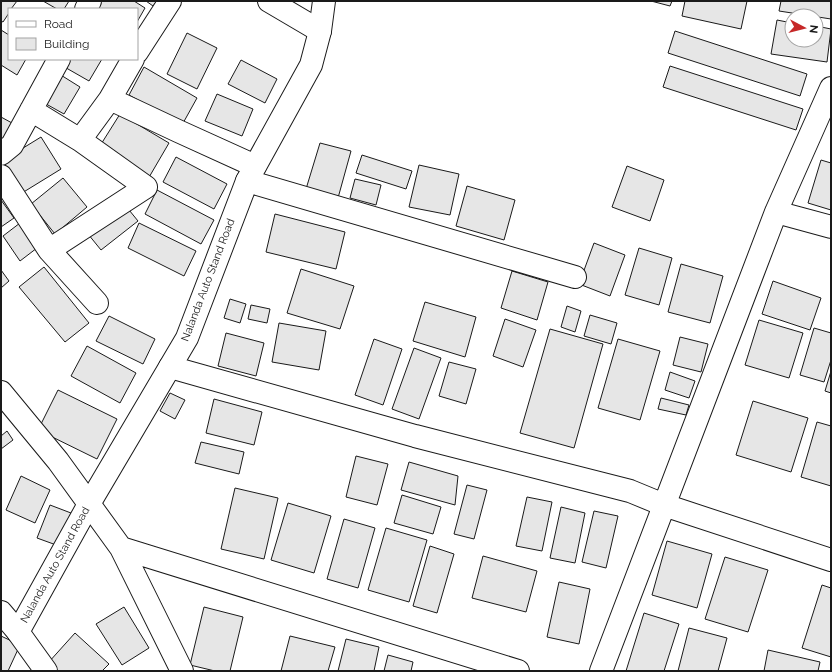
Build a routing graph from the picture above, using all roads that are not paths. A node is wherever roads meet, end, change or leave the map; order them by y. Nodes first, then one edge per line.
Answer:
1 (170, 1) edge
2 (269, 1) edge
3 (324, 1) edge
4 (320, 31) junction
5 (138, 50) edge
6 (58, 60) edge
7 (132, 60) edge
8 (831, 88) edge
9 (110, 99) junction
10 (31, 110) junction
11 (80, 140) junction
12 (1, 154) edge
13 (251, 173) junction
14 (1, 176) edge
15 (776, 212) junction
16 (831, 227) edge
17 (49, 250) junction
18 (575, 277) dead end
19 (97, 303) dead end
20 (170, 367) junction
21 (1, 392) edge
22 (89, 504) junction
23 (664, 505) junction
24 (121, 548) junction
25 (831, 560) edge
26 (1, 612) edge
27 (18, 632) junction
28 (46, 671) edge
29 (182, 671) edge
30 (518, 671) edge
31 (601, 671) edge

1 - 5 street
2 - 4 street
3 - 4 street, Nalanda Auto Stand Road
4 - 13 street, Nalanda Auto Stand Road
6 - 10 street
7 - 9 street
8 - 15 street
9 - 11 street
9 - 13 street
10 - 11 street
10 - 12 street
11 - 17 street
13 - 18 street
13 - 20 street, Nalanda Auto Stand Road
14 - 17 street
15 - 16 street
15 - 23 street
17 - 19 street
20 - 22 street, Nalanda Auto Stand Road
20 - 23 street
21 - 22 street
22 - 24 street
22 - 27 street, Nalanda Auto Stand Road
23 - 25 street
23 - 31 street
24 - 29 street
24 - 30 street
26 - 27 street
27 - 28 street

